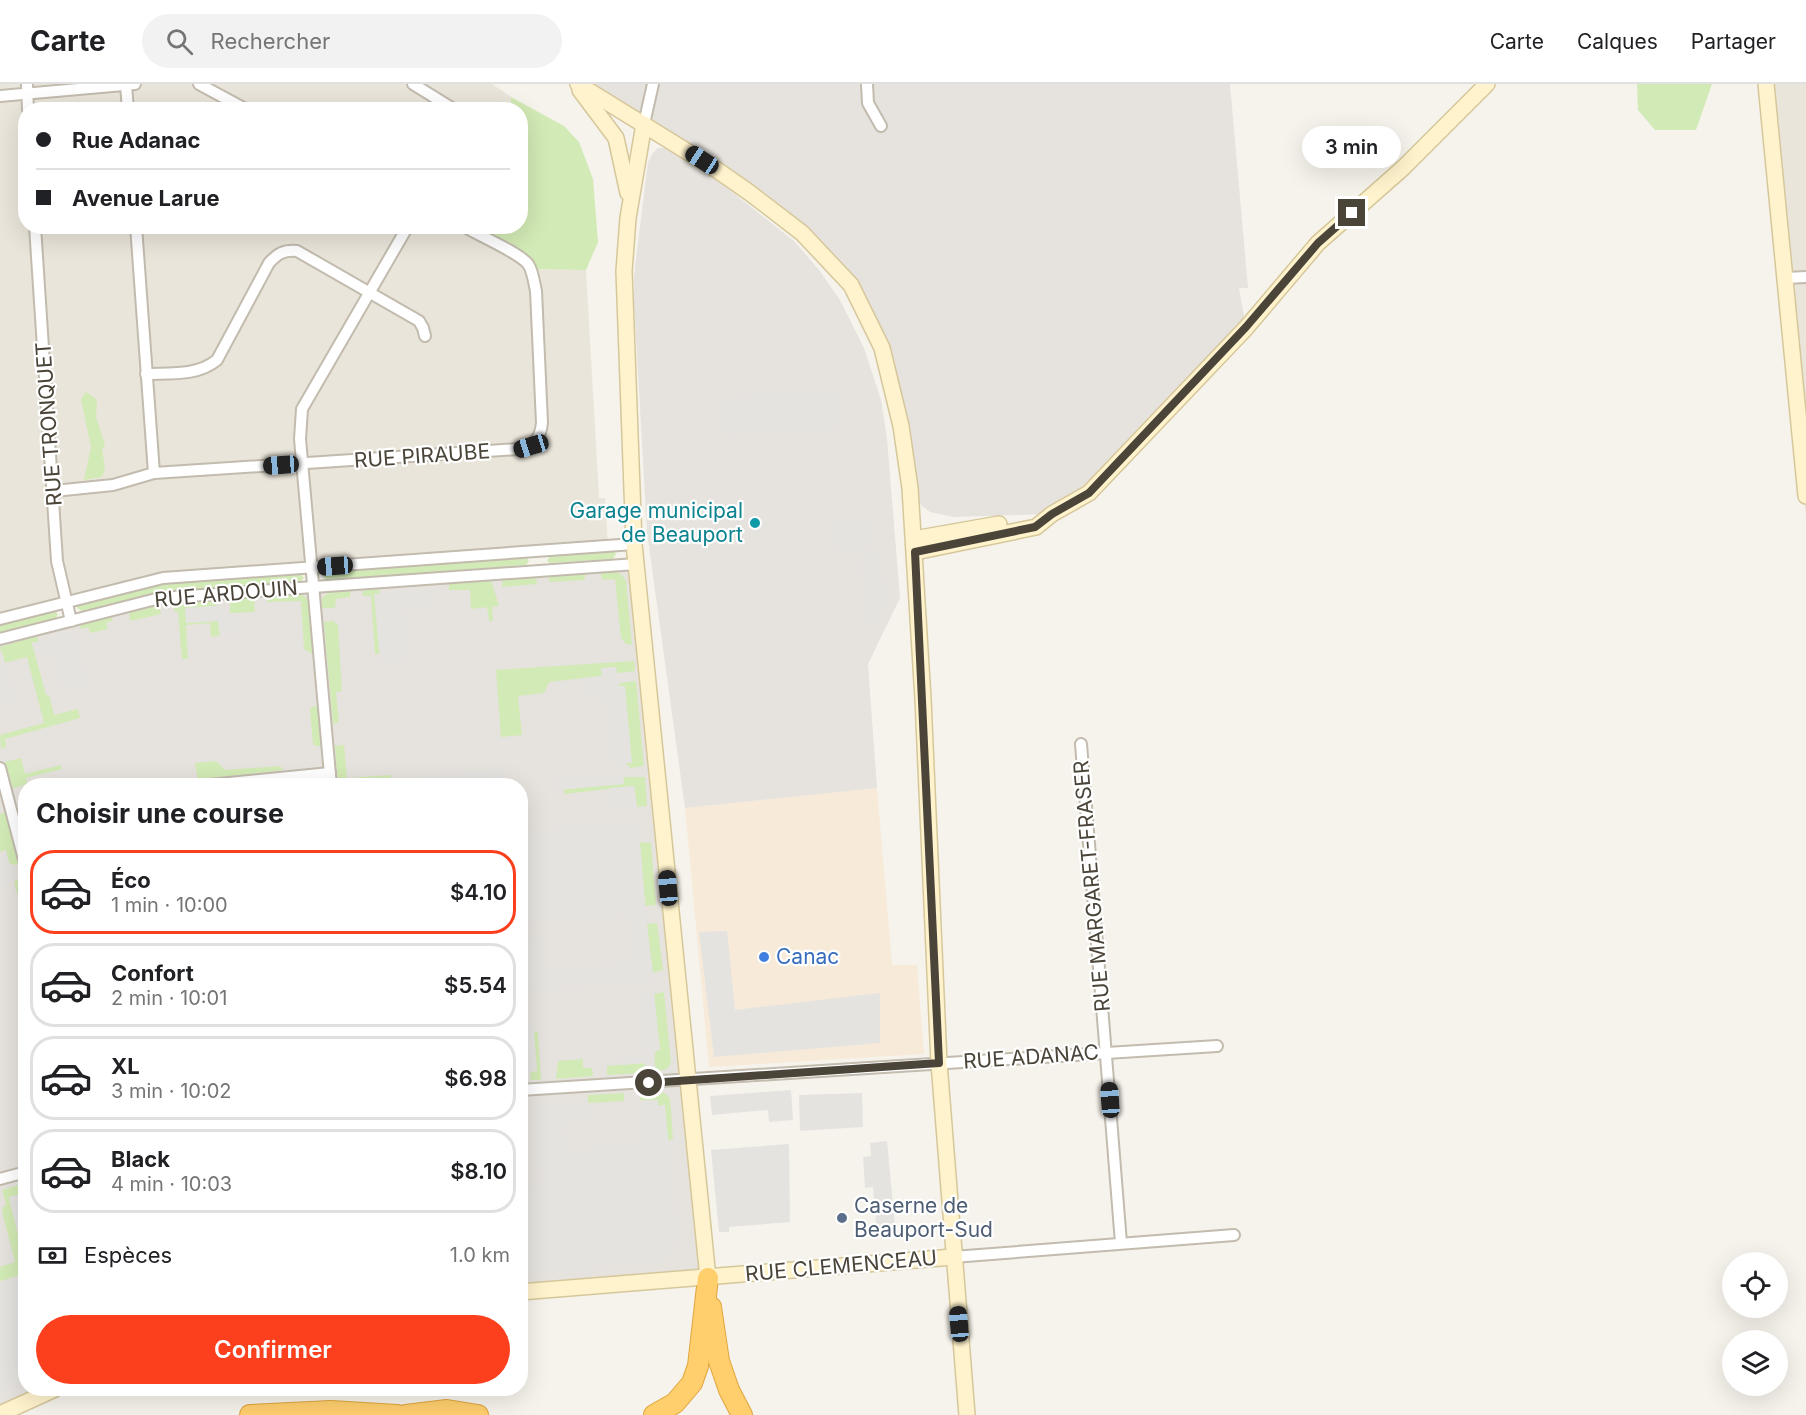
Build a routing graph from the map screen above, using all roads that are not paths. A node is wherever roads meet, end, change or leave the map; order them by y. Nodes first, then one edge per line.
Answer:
1 (135, 84) edge
2 (200, 84) edge
3 (413, 84) edge
4 (577, 84) edge
5 (653, 84) edge
6 (867, 84) edge
7 (1488, 84) edge
8 (1766, 84) edge
9 (126, 85) edge
10 (27, 89) edge
11 (0, 96) edge
12 (127, 102) edge
13 (233, 102) edge
14 (442, 102) edge
15 (644, 124) junction
16 (881, 126) dead end
17 (630, 202) junction
18 (36, 234) edge
19 (137, 234) edge
20 (403, 234) edge
21 (477, 234) edge
22 (1806, 277) edge
23 (1786, 278) junction
24 (369, 293) junction
25 (425, 336) dead end
26 (146, 374) junction
27 (303, 464) junction
28 (154, 474) junction
29 (54, 491) junction
30 (1806, 496) edge
31 (634, 544) junction
32 (915, 545) junction
33 (636, 564) junction
34 (312, 568) junction
35 (314, 586) junction
36 (66, 602) junction
37 (0, 619) edge
38 (71, 621) junction
39 (0, 639) edge
40 (1081, 744) dead end
41 (0, 768) edge
42 (330, 773) junction
43 (280, 778) edge
44 (330, 778) edge
45 (18, 822) edge
46 (1217, 1046) dead end
47 (1106, 1053) junction
48 (939, 1063) junction
49 (686, 1080) junction
50 (528, 1090) edge
51 (18, 1174) edge
52 (0, 1179) edge
53 (1234, 1235) dead end
54 (1121, 1244) junction
55 (953, 1257) junction
56 (708, 1278) junction
57 (528, 1291) edge
58 (40, 1396) edge
59 (0, 1414) edge
60 (250, 1415) edge
61 (397, 1415) edge
62 (406, 1415) edge
63 (478, 1415) edge
64 (654, 1415) edge
65 (742, 1415) edge
66 (967, 1415) edge

1 - 9 street
2 - 13 street
3 - 14 street
4 - 15 street
4 - 17 street
5 - 15 street
6 - 16 street
7 - 32 street
8 - 23 street
9 - 10 street
9 - 12 street
10 - 11 street
15 - 17 street
15 - 32 street
17 - 31 street
18 - 29 street, RUE TRONQUET
19 - 26 street
20 - 24 street
21 - 27 street, RUE PIRAUBE
22 - 23 street
23 - 30 street
24 - 25 street
24 - 26 street
24 - 27 street
26 - 28 street
27 - 28 street, RUE PIRAUBE
27 - 34 street
28 - 29 street, RUE PIRAUBE
29 - 36 street, RUE TRONQUET
31 - 33 street
31 - 34 street, RUE ARDOUIN
32 - 48 street
33 - 35 street, RUE ARDOUIN
33 - 49 street
34 - 35 street
34 - 36 street, RUE ARDOUIN
35 - 38 street, RUE ARDOUIN
35 - 42 street
36 - 37 street, RUE ARDOUIN
36 - 38 street, RUE TRONQUET
38 - 39 street, RUE ARDOUIN
40 - 47 street, RUE MARGARET-FRASER
41 - 45 street
42 - 43 street
42 - 44 street
46 - 47 street, RUE ADANAC
47 - 48 street, RUE ADANAC
47 - 54 street, RUE MARGARET-FRASER
48 - 49 street, RUE ADANAC
48 - 55 street
49 - 50 street, RUE ADANAC
49 - 56 street
51 - 52 street
53 - 54 street, RUE CLEMENCEAU
54 - 55 street, RUE CLEMENCEAU
55 - 56 street, RUE CLEMENCEAU
55 - 66 street
56 - 57 street, RUE CLEMENCEAU
56 - 64 highway
56 - 65 highway
58 - 59 street
60 - 61 highway
62 - 63 highway

